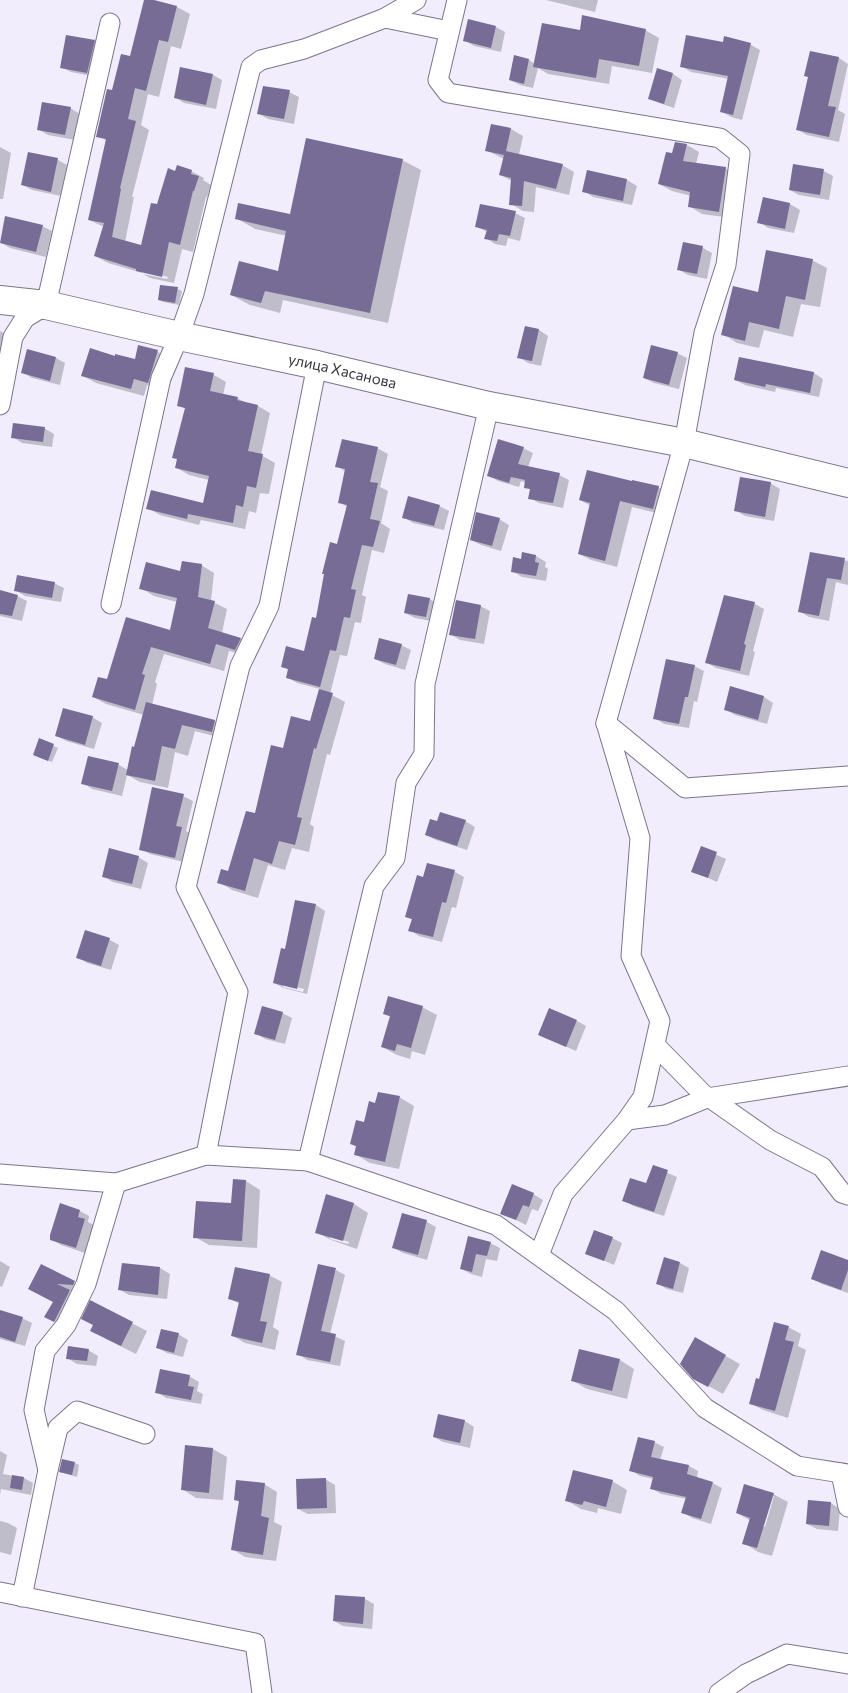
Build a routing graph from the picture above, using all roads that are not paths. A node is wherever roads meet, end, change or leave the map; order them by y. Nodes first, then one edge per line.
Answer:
1 (416, 0) edge
2 (456, 0) edge
3 (385, 18) junction
4 (110, 23) dead end
5 (449, 30) junction
6 (0, 300) edge
7 (46, 305) junction
8 (179, 336) junction
9 (317, 365) junction
10 (0, 405) edge
11 (489, 406) junction
12 (684, 443) junction
13 (848, 483) edge
14 (111, 604) dead end
15 (606, 723) junction
16 (848, 776) edge
17 (655, 1045) junction
18 (848, 1076) edge
19 (708, 1098) junction
20 (628, 1120) junction
21 (206, 1155) junction
22 (308, 1161) junction
23 (0, 1174) edge
24 (116, 1183) junction
25 (848, 1196) edge
26 (539, 1256) junction
27 (145, 1434) dead end
28 (48, 1470) junction
29 (844, 1473) edge
30 (848, 1507) edge
31 (0, 1592) edge
32 (22, 1597) junction
33 (848, 1664) edge
34 (746, 1674) junction
35 (262, 1693) edge
36 (719, 1693) edge
37 (742, 1693) edge

1 - 3 street
2 - 5 street
3 - 5 street
3 - 8 street
4 - 7 street
5 - 12 street
6 - 7 street, улица Хасанова
7 - 8 street, улица Хасанова
7 - 10 street
8 - 9 street, улица Хасанова
8 - 14 street
9 - 11 street, улица Хасанова
9 - 21 street
11 - 12 street, улица Хасанова
11 - 22 street
12 - 13 street, улица Хасанова
12 - 15 street
15 - 16 street
15 - 17 street
17 - 19 street
17 - 20 street
18 - 19 street
19 - 20 street
19 - 25 street
20 - 26 street
21 - 22 street
21 - 24 street
22 - 26 street
23 - 24 street
24 - 28 street
26 - 29 street
27 - 28 street
28 - 32 street
29 - 30 street
31 - 32 street
32 - 35 street
33 - 34 street
34 - 36 street
34 - 37 street

